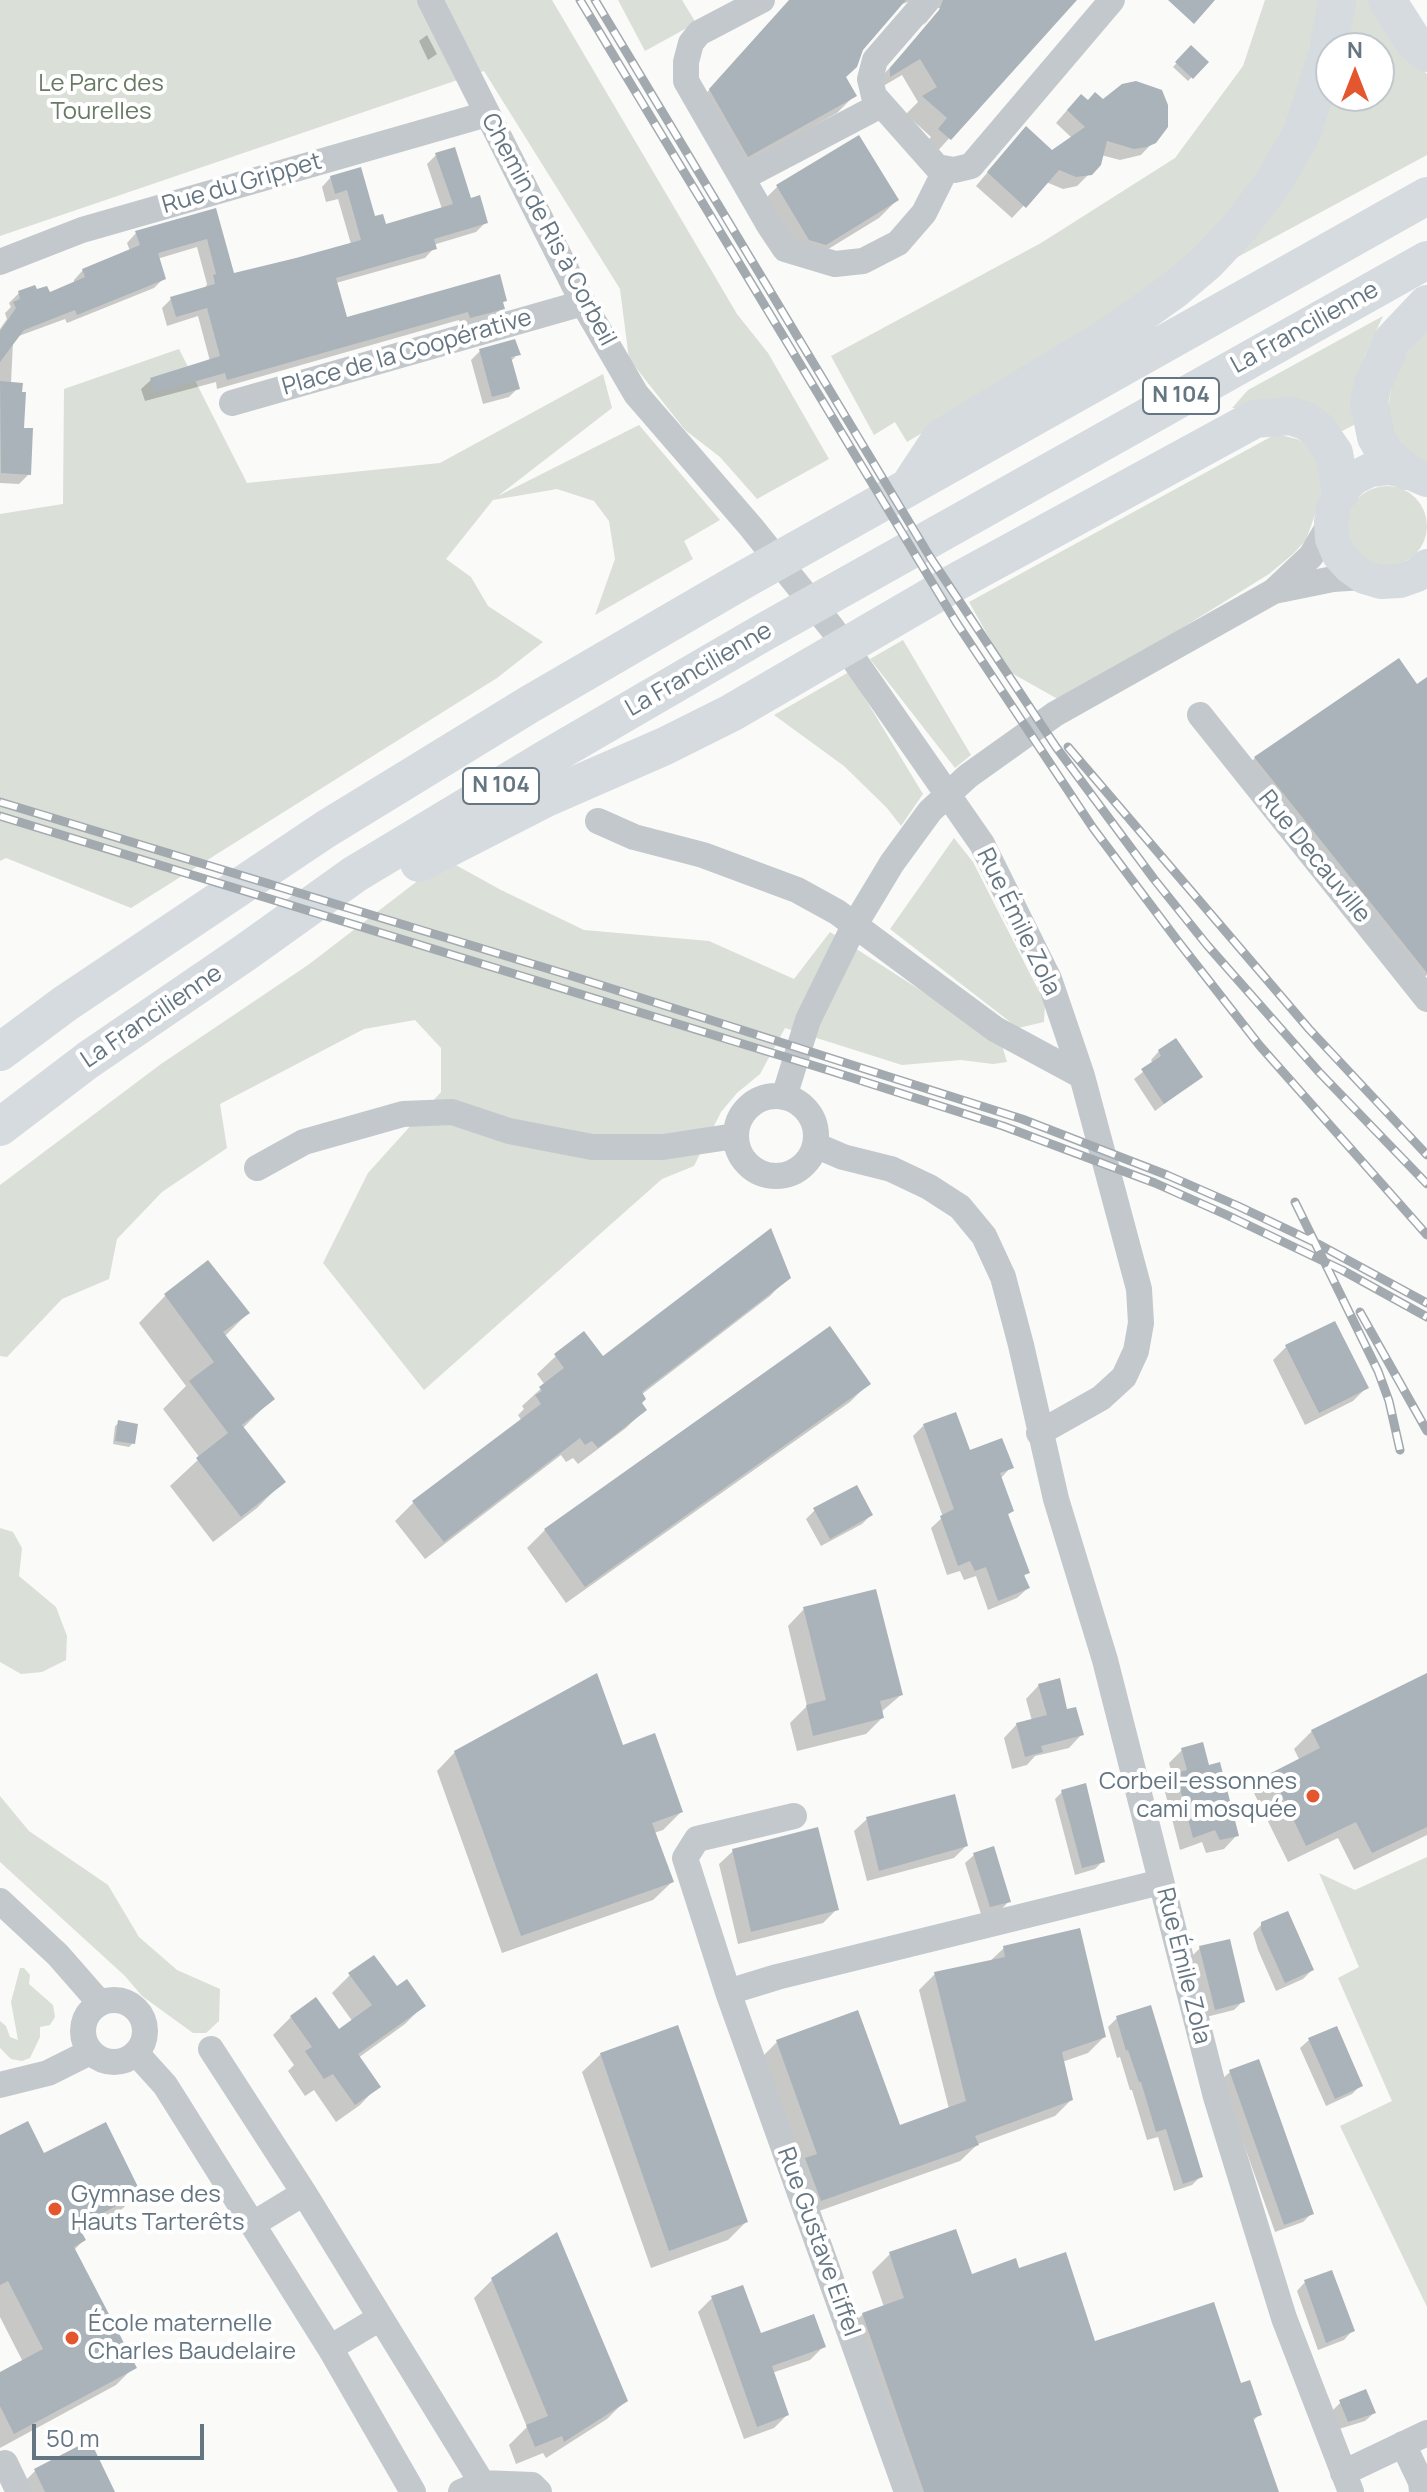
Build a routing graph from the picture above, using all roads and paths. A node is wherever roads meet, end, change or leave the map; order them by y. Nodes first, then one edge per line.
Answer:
1 (430, 0) edge
2 (762, 0) edge
3 (927, 0) edge
4 (1112, 0) edge
5 (1337, 0) edge
6 (1387, 0) edge
7 (1427, 53) edge
8 (881, 105) junction
9 (487, 114) junction
10 (946, 169) junction
11 (742, 178) junction
12 (1427, 196) edge
13 (1427, 260) edge
14 (0, 262) edge
15 (583, 303) junction
16 (1427, 304) edge
17 (232, 403) dead end
18 (684, 448) joint
19 (1421, 478) edge
20 (908, 488) junction
21 (1336, 507) junction
22 (1427, 566) edge
23 (1364, 577) junction
24 (1274, 591) junction
25 (1200, 715) dead end
26 (598, 821) dead end
27 (854, 926) junction
28 (246, 952) junction
29 (1427, 999) edge
30 (0, 1052) edge
31 (1082, 1076) junction
32 (784, 1097) junction
33 (0, 1127) edge
34 (735, 1136) junction
35 (815, 1145) junction
36 (257, 1168) dead end
37 (1039, 1433) junction
38 (794, 1816) dead end
39 (1161, 1882) junction
40 (0, 1901) edge
41 (728, 1992) junction
42 (100, 2003) junction
43 (211, 2049) dead end
44 (90, 2052) junction
45 (136, 2053) junction
46 (0, 2085) edge
47 (304, 2193) junction
48 (253, 2224) junction
49 (380, 2318) junction
50 (330, 2348) junction
51 (1415, 2439) edge
52 (0, 2465) edge
53 (1347, 2482) edge
54 (472, 2488) edge
55 (19, 2492) edge
56 (413, 2492) edge
57 (539, 2492) edge
58 (907, 2492) edge
59 (1422, 2492) edge

1 - 9 street, Chemin de Ris à Corbeil
2 - 11 street
3 - 8 street
4 - 10 street
5 - 20 highway
6 - 7 highway
8 - 10 street
8 - 11 street
9 - 14 street, Rue du Grippet
9 - 15 street, Chemin de Ris à Corbeil
10 - 11 street
12 - 20 highway, N 104
13 - 28 highway, La Francilienne / N 104
15 - 17 street, Place de la Coopérative
15 - 18 street, Chemin de Ris à Corbeil
16 - 19 highway
18 - 31 street, Rue Émile Zola
19 - 21 main road
20 - 30 highway, N 104
21 - 23 main road
21 - 24 street
21 - 28 highway
22 - 23 main road
23 - 24 street
24 - 27 street
25 - 29 street, Rue Decauville
26 - 27 street
27 - 31 street
27 - 32 street
28 - 33 highway, La Francilienne / N 104
31 - 37 street, Rue Émile Zola
32 - 34 street
32 - 35 street
34 - 35 street
34 - 36 street
35 - 37 street, Rue Émile Zola
37 - 39 street, Rue Émile Zola
38 - 41 street, Rue Gustave Eiffel
39 - 41 street
39 - 53 street, Rue Émile Zola
40 - 42 street
41 - 58 street, Rue Gustave Eiffel
42 - 44 street
42 - 45 street
43 - 47 street
44 - 45 street
44 - 46 street
45 - 48 street
47 - 48 street
47 - 49 street
48 - 50 street
49 - 50 street
49 - 54 street
50 - 56 street
51 - 53 street
51 - 59 street
52 - 55 street
54 - 57 street

